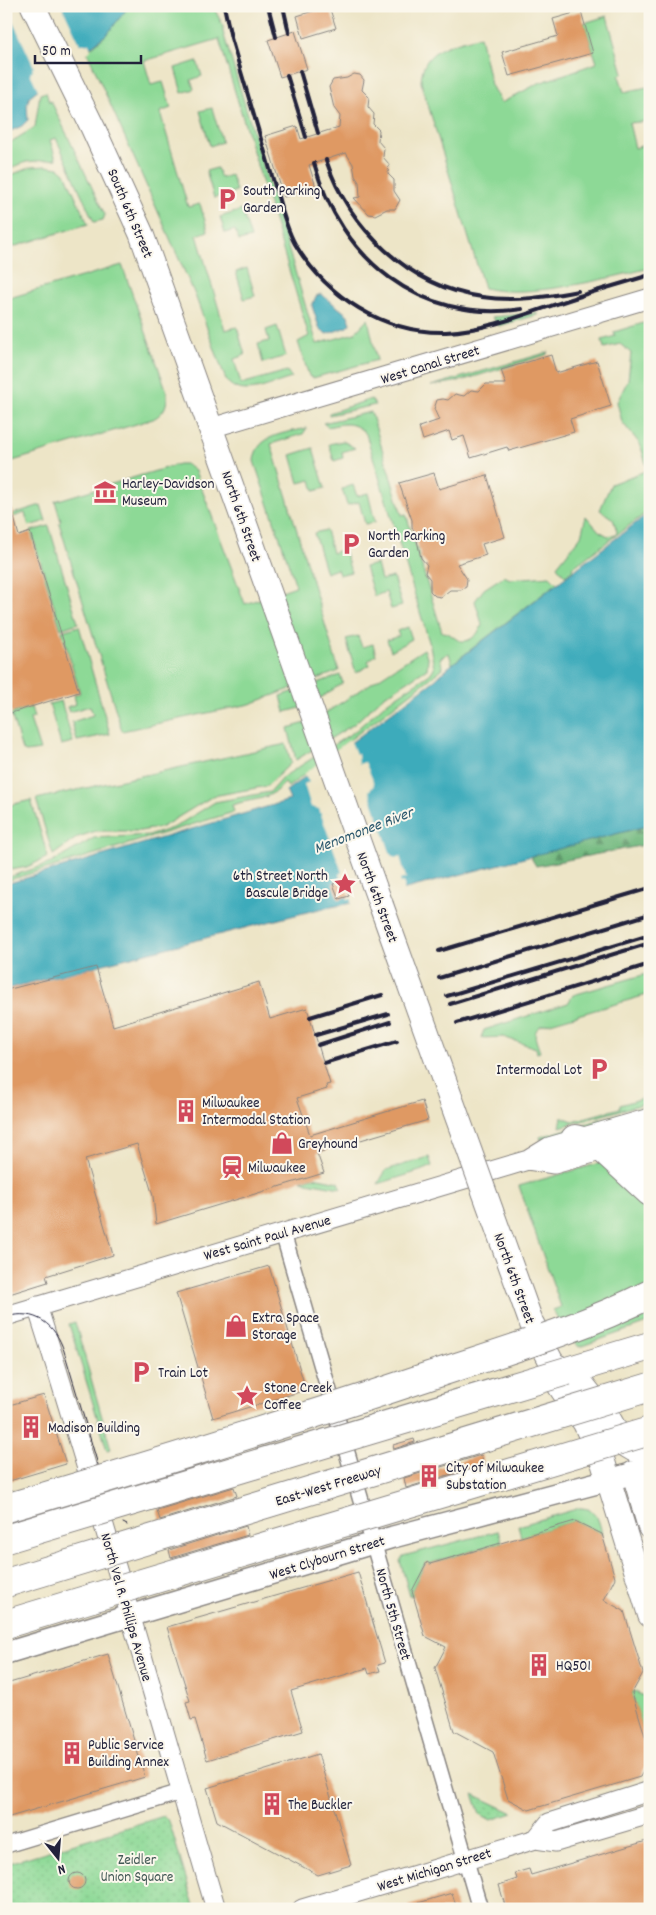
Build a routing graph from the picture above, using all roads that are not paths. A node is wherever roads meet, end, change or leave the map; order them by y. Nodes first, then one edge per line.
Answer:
1 (33, 6) edge
2 (650, 298) edge
3 (211, 428) junction
4 (650, 1118) edge
5 (650, 1138) edge
6 (575, 1139) junction
7 (605, 1150) junction
8 (528, 1160) junction
9 (649, 1191) edge
10 (283, 1233) junction
11 (650, 1294) edge
12 (37, 1306) junction
13 (6, 1316) edge
14 (650, 1346) edge
15 (552, 1364) junction
16 (650, 1386) edge
17 (650, 1430) edge
18 (620, 1439) joint
19 (221, 1444) junction
20 (650, 1449) edge
21 (642, 1471) edge
22 (609, 1480) junction
23 (6, 1508) edge
24 (6, 1524) edge
25 (650, 1527) edge
26 (6, 1539) edge
27 (374, 1544) junction
28 (6, 1583) edge
29 (92, 1598) junction
30 (6, 1614) edge
31 (650, 1615) edge
32 (129, 1616) junction
33 (6, 1624) edge
34 (6, 1652) edge
35 (650, 1791) edge
36 (182, 1792) junction
37 (650, 1814) edge
38 (536, 1838) junction
39 (6, 1845) edge
40 (466, 1860) junction
41 (216, 1909) edge
42 (302, 1909) edge
43 (480, 1909) edge

1 - 3 main road, South 6th Street
2 - 3 street, West Canal Street
3 - 15 main road, North 6th Street, bridge
4 - 6 street, West Saint Paul Avenue
5 - 7 street, West Saint Paul Avenue
5 - 9 highway
6 - 7 highway
6 - 8 street, West Saint Paul Avenue
7 - 8 street, West Saint Paul Avenue
7 - 9 highway
8 - 10 street, West Saint Paul Avenue
10 - 12 street, West Saint Paul Avenue
10 - 27 street, North 5th Street
11 - 19 highway, bridge
12 - 13 street, West Saint Paul Avenue
12 - 32 street, North Vel R. Phillips Avenue
14 - 26 highway, bridge
15 - 18 main road
15 - 22 main road, North 6th Street
16 - 28 highway, East-West Freeway, bridge
17 - 29 highway, bridge
18 - 20 highway
19 - 23 highway, bridge
19 - 24 highway, bridge
21 - 22 main road, West Clybourn Street
21 - 25 main road
22 - 27 main road, West Clybourn Street
22 - 31 main road, North 6th Street
27 - 32 main road, West Clybourn Street
27 - 40 street, North 5th Street
29 - 30 highway
29 - 33 highway
32 - 34 main road, West Clybourn Street
32 - 36 street, North Vel R. Phillips Avenue
35 - 38 street, West Michigan Street
36 - 39 street
36 - 41 street, North Vel R. Phillips Avenue
37 - 38 street, West Michigan Street
38 - 40 street, West Michigan Street
40 - 42 street, West Michigan Street
40 - 43 street, North 5th Street

